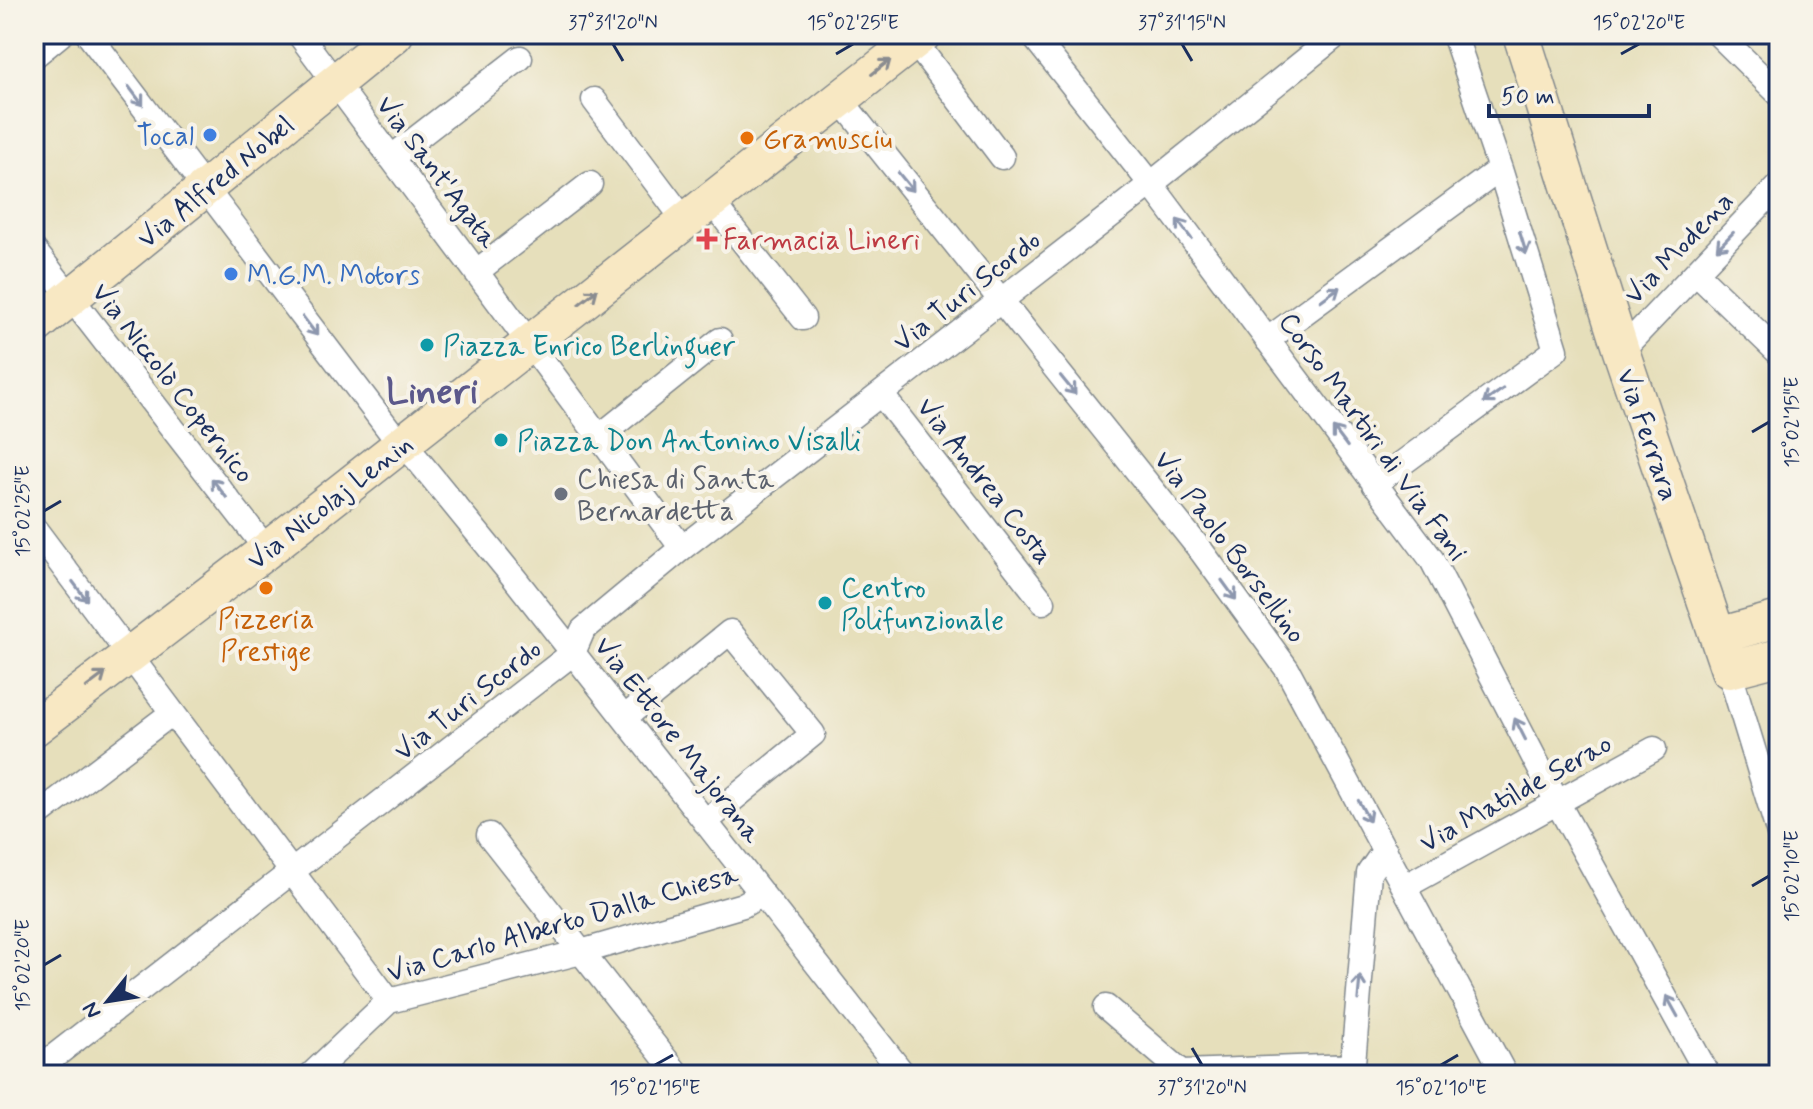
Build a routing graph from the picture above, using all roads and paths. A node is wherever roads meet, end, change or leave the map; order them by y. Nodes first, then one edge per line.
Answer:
1 (61, 34) edge
2 (88, 34) edge
3 (299, 34) edge
4 (395, 34) edge
5 (1032, 34) edge
6 (1338, 34) edge
7 (1454, 34) edge
8 (1521, 34) edge
9 (1718, 34) edge
10 (918, 38) edge
11 (34, 56) edge
12 (520, 58) dead end
13 (335, 83) junction
14 (1779, 94) edge
15 (840, 99) junction
16 (594, 100) dead end
17 (1002, 157) dead end
18 (391, 158) junction
19 (1500, 169) junction
20 (590, 184) dead end
21 (1151, 184) junction
22 (1779, 185) edge
23 (206, 188) junction
24 (698, 211) junction
25 (34, 250) edge
26 (476, 272) junction
27 (1696, 273) junction
28 (71, 297) junction
29 (1001, 301) junction
30 (803, 318) dead end
31 (34, 327) edge
32 (720, 340) dead end
33 (1267, 340) junction
34 (529, 343) junction
35 (1621, 351) junction
36 (1779, 353) edge
37 (881, 394) junction
38 (599, 437) junction
39 (403, 443) junction
40 (1374, 484) junction
41 (34, 528) edge
42 (682, 548) junction
43 (267, 550) junction
44 (1043, 602) dead end
45 (1779, 619) edge
46 (1718, 636) junction
47 (573, 653) junction
48 (128, 655) junction
49 (1779, 657) edge
50 (1729, 670) junction
51 (172, 713) junction
52 (624, 718) junction
53 (34, 728) edge
54 (1654, 749) dead end
55 (1557, 802) junction
56 (34, 818) edge
57 (705, 822) junction
58 (1779, 834) edge
59 (489, 835) dead end
60 (1385, 850) junction
61 (293, 873) junction
62 (1404, 887) junction
63 (762, 894) junction
64 (581, 952) junction
65 (389, 1001) junction
66 (1106, 1007) dead end
67 (1353, 1070) edge
68 (34, 1072) edge
69 (311, 1075) edge
70 (678, 1075) edge
71 (904, 1075) edge
72 (1505, 1075) edge
73 (1708, 1075) edge

1 - 11 street
2 -> 23 street, Via Ettore Majorana
3 - 13 street, Via Sant'Agata
4 - 13 main road, Via Alfred Nobel
5 - 21 street, Corso Martiri di Via Fani
6 - 21 street, Via Turi Scordo
7 - 19 street
8 - 35 main road, Via Ferrara
9 - 14 street
15 -> 10 main road, Via Nicolaj Lenin
10 - 17 street
12 - 18 street
13 - 18 street, Via Sant'Agata
13 - 23 main road, Via Alfred Nobel
15 - 24 main road, Via Nicolaj Lenin
15 -> 29 street, Via Paolo Borsellino
16 - 24 street
18 - 26 street, Via Sant'Agata
33 -> 19 street
19 -> 40 street
20 - 26 street
21 - 29 street, Via Turi Scordo
33 -> 21 street, Corso Martiri di Via Fani
22 -> 27 street, Via Modena
23 - 28 main road, Via Alfred Nobel
23 -> 39 street, Via Ettore Majorana
24 - 30 street
34 -> 24 main road, Via Nicolaj Lenin
25 - 28 street, Via Niccolò Copernico
26 - 34 street, Via Sant'Agata
27 - 35 street, Via Modena
27 - 36 street
28 - 31 main road, Via Alfred Nobel
43 -> 28 street, Via Niccolò Copernico
29 - 37 street, Via Turi Scordo
29 -> 60 street, Via Paolo Borsellino
32 - 38 street
40 -> 33 street, Corso Martiri di Via Fani
34 - 38 street, Via Sant'Agata
34 - 39 main road, Via Nicolaj Lenin
35 - 46 main road, Via Ferrara
37 - 42 street, Via Turi Scordo
37 - 44 street, Via Andrea Costa
38 - 42 street, Via Sant'Agata
39 - 43 main road, Via Nicolaj Lenin
39 - 47 street, Via Ettore Majorana
55 -> 40 street, Corso Martiri di Via Fani
41 -> 48 street
42 - 47 street, Via Turi Scordo
43 - 48 main road, Via Nicolaj Lenin
45 - 46 main road
46 - 50 main road, Via Ferrara
47 - 52 street, Via Ettore Majorana
47 - 61 street, Via Turi Scordo
48 - 51 street
53 -> 48 main road, Via Nicolaj Lenin
49 - 50 main road
50 - 58 street, Via Ferrara
51 - 56 street
51 - 61 street
52 - 57 street, Via Ettore Majorana
52 - 57 street
54 - 55 street, Via Matilde Serao
55 - 62 street, Via Matilde Serao
73 -> 55 street, Corso Martiri di Via Fani
57 - 63 street, Via Ettore Majorana
59 - 64 street
60 - 62 street, Via Paolo Borsellino
67 -> 60 street
61 - 65 street
61 - 68 street, Via Turi Scordo
62 - 72 street, Via Paolo Borsellino
63 - 64 street, Via Carlo Alberto Dalla Chiesa
63 - 71 street, Via Ettore Majorana
64 - 65 street, Via Carlo Alberto Dalla Chiesa
64 - 70 street
65 - 69 street, Via Carlo Alberto Dalla Chiesa
66 - 67 street

